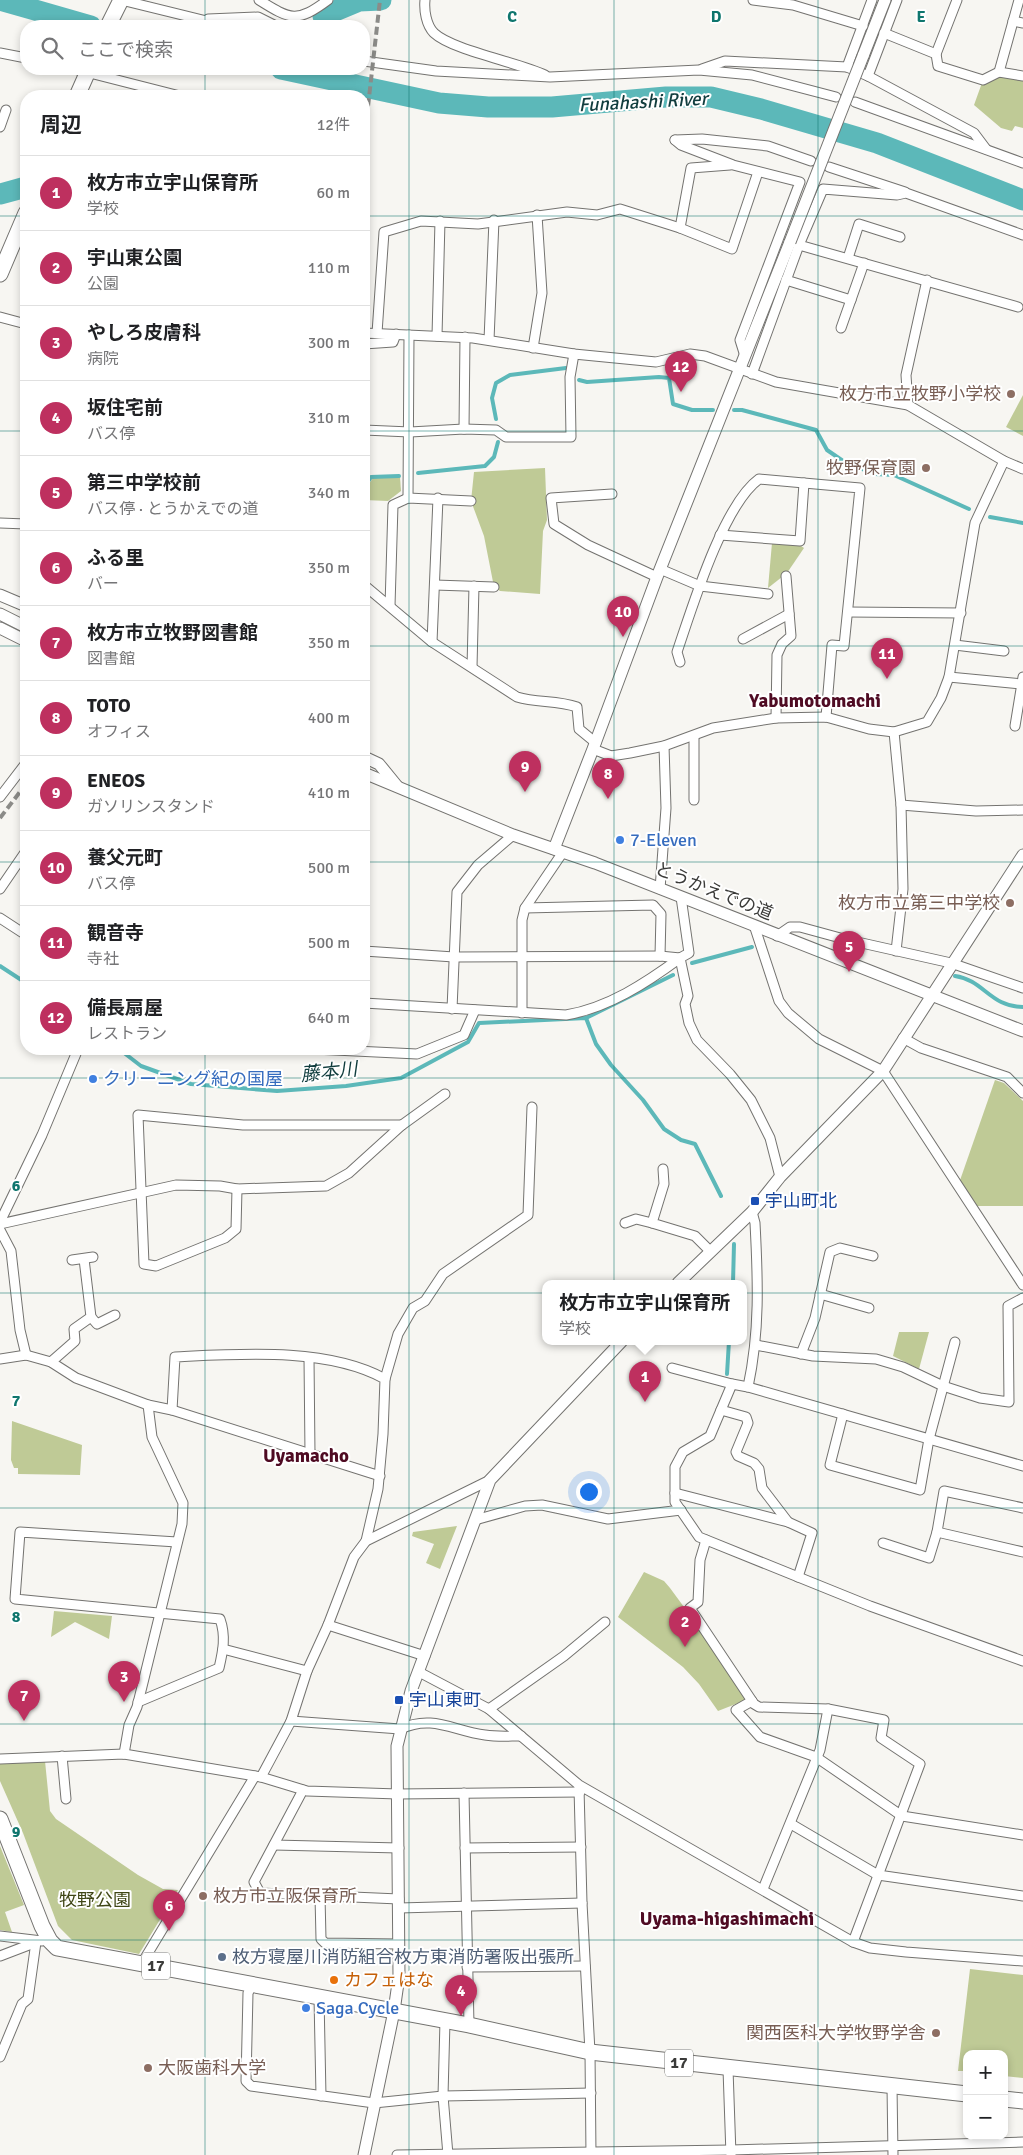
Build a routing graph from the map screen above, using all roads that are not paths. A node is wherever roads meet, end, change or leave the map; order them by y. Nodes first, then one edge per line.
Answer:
1 (258, 0) edge
2 (328, 0) edge
3 (424, 0) edge
4 (753, 0) edge
5 (872, 0) edge
6 (885, 0) edge
7 (897, 0) edge
8 (957, 0) edge
9 (1019, 0) edge
10 (116, 10) edge
11 (258, 17) junction
12 (200, 20) joint
13 (264, 20) edge
14 (1013, 21) junction
15 (1023, 23) edge
16 (863, 26) junction
17 (884, 33) junction
18 (0, 53) edge
19 (936, 54) junction
20 (20, 57) edge
21 (370, 62) edge
22 (847, 67) junction
23 (699, 70) junction
24 (999, 72) junction
25 (82, 75) edge
26 (102, 75) edge
27 (868, 76) junction
28 (1023, 76) edge
29 (550, 77) junction
30 (78, 90) edge
31 (158, 90) edge
32 (836, 97) dead end
33 (855, 102) dead end
34 (6, 110) dead end
35 (0, 127) edge
36 (986, 148) junction
37 (811, 161) dead end
38 (1023, 163) edge
39 (733, 165) junction
40 (829, 167) dead end
41 (758, 172) junction
42 (906, 192) junction
43 (537, 215) junction
44 (494, 220) junction
45 (440, 221) junction
46 (20, 227) edge
47 (680, 228) junction
48 (1023, 235) edge
49 (900, 238) dead end
50 (795, 243) junction
51 (848, 258) junction
52 (864, 263) junction
53 (0, 274) edge
54 (786, 280) junction
55 (927, 280) junction
56 (851, 300) junction
57 (1018, 307) dead end
58 (0, 317) edge
59 (758, 320) junction
60 (20, 322) edge
61 (841, 328) dead end
62 (370, 333) edge
63 (377, 333) junction
64 (396, 334) junction
65 (410, 335) junction
66 (437, 336) junction
67 (465, 337) junction
68 (489, 340) junction
69 (764, 342) junction
70 (370, 344) edge
71 (533, 348) junction
72 (574, 354) junction
73 (745, 356) junction
74 (740, 368) junction
75 (752, 374) junction
76 (908, 405) junction
77 (464, 429) junction
78 (370, 430) edge
79 (410, 432) junction
80 (1004, 461) junction
81 (1023, 469) edge
82 (804, 483) junction
83 (612, 494) dead end
84 (408, 498) junction
85 (438, 498) junction
86 (471, 501) dead end
87 (0, 523) edge
88 (20, 524) edge
89 (720, 535) junction
90 (659, 573) junction
91 (786, 576) dead end
92 (435, 586) junction
93 (474, 586) junction
94 (700, 586) junction
95 (494, 587) dead end
96 (370, 590) edge
97 (768, 594) dead end
98 (0, 596) edge
99 (20, 604) edge
100 (390, 606) junction
101 (848, 612) junction
102 (960, 613) junction
103 (0, 614) edge
104 (789, 614) junction
105 (20, 624) edge
106 (0, 628) edge
107 (20, 638) edge
108 (743, 639) dead end
109 (432, 642) junction
110 (955, 646) junction
111 (1004, 651) dead end
112 (680, 662) dead end
113 (472, 667) junction
114 (949, 677) junction
115 (1022, 681) edge
116 (1021, 706) edge
117 (826, 717) junction
118 (776, 718) junction
119 (1015, 726) dead end
120 (894, 732) junction
121 (694, 736) junction
122 (595, 746) junction
123 (664, 746) junction
124 (370, 760) edge
125 (20, 771) edge
126 (370, 775) edge
127 (370, 781) edge
128 (398, 787) junction
129 (0, 797) edge
130 (694, 800) dead end
131 (901, 805) junction
132 (1023, 810) edge
133 (513, 835) junction
134 (559, 850) junction
135 (1023, 854) edge
136 (20, 867) edge
137 (660, 888) junction
138 (0, 889) edge
139 (681, 897) junction
140 (525, 908) junction
141 (0, 918) edge
142 (754, 925) junction
143 (20, 931) edge
144 (777, 936) junction
145 (370, 951) edge
146 (896, 951) junction
147 (660, 956) junction
148 (454, 957) junction
149 (522, 957) junction
150 (680, 958) junction
151 (951, 963) junction
152 (1023, 988) edge
153 (930, 996) junction
154 (370, 1003) edge
155 (452, 1009) junction
156 (475, 1010) junction
157 (522, 1013) junction
158 (1023, 1032) edge
159 (903, 1038) junction
160 (370, 1051) edge
161 (75, 1055) edge
162 (883, 1071) junction
163 (1023, 1093) edge
164 (445, 1094) dead end
165 (532, 1107) dead end
166 (402, 1125) junction
167 (663, 1169) dead end
168 (780, 1177) junction
169 (237, 1189) junction
170 (140, 1192) junction
171 (752, 1212) junction
172 (0, 1223) edge
173 (625, 1223) dead end
174 (652, 1224) junction
175 (0, 1230) edge
176 (710, 1251) junction
177 (873, 1256) dead end
178 (72, 1260) dead end
179 (681, 1280) edge
180 (1023, 1285) edge
181 (820, 1294) junction
182 (1023, 1298) edge
183 (869, 1308) dead end
184 (114, 1314) dead end
185 (91, 1317) junction
186 (955, 1342) dead end
187 (618, 1345) edge
188 (756, 1345) junction
189 (801, 1354) junction
190 (26, 1355) junction
191 (309, 1358) junction
192 (0, 1359) edge
193 (51, 1362) junction
194 (672, 1368) dead end
195 (385, 1378) junction
196 (732, 1384) junction
197 (943, 1386) junction
198 (748, 1387) junction
199 (148, 1405) junction
200 (172, 1410) junction
201 (721, 1410) junction
202 (843, 1414) junction
203 (928, 1439) junction
204 (310, 1454) junction
205 (1023, 1466) edge
206 (380, 1476) junction
207 (490, 1480) junction
208 (675, 1494) junction
209 (1023, 1508) edge
210 (681, 1510) junction
211 (474, 1520) junction
212 (788, 1522) junction
213 (937, 1532) junction
214 (706, 1540) junction
215 (366, 1541) junction
216 (177, 1542) junction
217 (883, 1543) dead end
218 (1023, 1552) edge
219 (798, 1577) junction
220 (160, 1612) junction
221 (605, 1622) dead end
222 (328, 1625) junction
223 (223, 1649) junction
224 (425, 1656) junction
225 (1023, 1661) edge
226 (307, 1671) junction
227 (419, 1672) junction
228 (752, 1701) junction
229 (138, 1702) junction
230 (489, 1709) junction
231 (828, 1709) junction
232 (291, 1721) junction
233 (400, 1729) junction
234 (521, 1736) junction
235 (124, 1754) junction
236 (62, 1756) junction
237 (816, 1757) junction
238 (0, 1759) edge
239 (258, 1777) junction
240 (579, 1789) junction
241 (303, 1790) junction
242 (464, 1793) junction
243 (398, 1794) junction
244 (66, 1799) dead end
245 (902, 1816) junction
246 (0, 1819) edge
247 (791, 1824) junction
248 (1023, 1834) edge
249 (274, 1845) junction
250 (581, 1847) junction
251 (399, 1848) junction
252 (465, 1848) junction
253 (878, 1875) junction
254 (763, 1889) junction
255 (320, 1896) junction
256 (1023, 1896) edge
257 (399, 1903) junction
258 (582, 1903) junction
259 (466, 1906) junction
260 (0, 1936) edge
261 (43, 1941) junction
262 (853, 1942) junction
263 (399, 1944) junction
264 (0, 1956) edge
265 (1023, 1961) edge
266 (142, 1963) junction
267 (585, 1966) junction
268 (467, 1968) junction
269 (252, 1985) junction
270 (319, 1998) junction
271 (394, 2011) junction
272 (445, 2021) junction
273 (468, 2025) junction
274 (590, 2052) junction
275 (0, 2057) edge
276 (728, 2069) junction
277 (892, 2086) junction
278 (591, 2093) junction
279 (963, 2094) edge
280 (321, 2096) junction
281 (444, 2096) junction
282 (1008, 2099) edge
283 (1023, 2101) edge
284 (374, 2103) junction
285 (1023, 2142) edge
286 (893, 2145) junction
287 (731, 2152) edge
288 (591, 2153) edge
289 (448, 2154) edge
290 (364, 2155) edge
291 (397, 2155) edge
292 (893, 2155) edge

1 - 2 street
1 - 11 street
3 - 29 street
4 - 16 street
5 - 16 street
6 - 50 street, bridge
7 - 17 street
8 - 19 street
9 - 14 street
10 - 12 street
11 - 12 street
11 - 13 street
14 - 15 street
14 - 24 street
16 - 22 street
17 - 19 street
17 - 27 street
18 - 20 street
19 - 24 street
21 - 29 street
22 - 23 street
22 - 27 street
23 - 29 street
23 - 32 street
24 - 28 street
25 - 30 main road
26 - 31 street
27 - 36 street
33 - 36 street
34 - 35 street
36 - 38 street
37 - 39 street
39 - 41 street
39 - 47 street
40 - 42 street
41 - 47 street
41 - 73 street
42 - 48 street
42 - 50 street
43 - 44 street
43 - 47 street
43 - 71 street
44 - 45 street
44 - 68 street
45 - 63 street
45 - 66 street
46 - 53 main road
49 - 51 street
50 - 51 street
50 - 54 street
50 - 59 street
51 - 52 street
52 - 55 street
52 - 56 street
54 - 56 street
54 - 69 street
55 - 57 street
55 - 76 street
56 - 61 street
58 - 60 street
59 - 69 street
59 - 73 street
62 - 63 street
63 - 64 street
64 - 65 street
64 - 70 street
65 - 66 street
65 - 79 street
66 - 67 street
67 - 68 street
67 - 77 street
68 - 71 street
69 - 75 street
71 - 72 street
72 - 74 street
72 - 77 street
73 - 74 street
74 - 75 street
74 - 90 street
75 - 76 street
76 - 80 street
77 - 79 street
78 - 79 street
79 - 84 street
80 - 81 street
80 - 102 street
82 - 89 street
82 - 89 street
82 - 101 street
83 - 90 street
84 - 85 street
84 - 100 street
85 - 86 street
85 - 92 street
87 - 88 street
89 - 94 street
90 - 94 street
90 - 122 street
91 - 104 street
92 - 93 street
92 - 109 street
93 - 95 street
93 - 113 street
94 - 97 street
94 - 112 street
96 - 100 street
98 - 99 street
100 - 109 street
101 - 102 street
101 - 117 street
102 - 110 street
103 - 105 street
104 - 108 street
104 - 118 street
106 - 107 street
109 - 113 street
110 - 111 street
110 - 114 street
113 - 122 street
114 - 115 street
114 - 120 street
115 - 116 street
116 - 119 street
117 - 118 street
117 - 120 street
118 - 121 street
120 - 131 street
121 - 123 street
121 - 130 street
122 - 123 street
122 - 134 street
123 - 137 street
124 - 128 street
125 - 129 street
126 - 128 street, とうかえでの道
127 - 128 street
128 - 133 street, とうかえでの道
131 - 132 street
131 - 146 street
133 - 134 street, とうかえでの道
133 - 148 street
134 - 137 street, とうかえでの道
134 - 140 street
135 - 151 street
136 - 138 street
137 - 139 street, とうかえでの道
139 - 142 street, とうかえでの道
139 - 150 street
140 - 147 street
140 - 149 street
141 - 143 street
142 - 144 street, とうかえでの道
142 - 162 street
144 - 146 street
144 - 153 street, とうかえでの道
145 - 148 street
146 - 151 street
147 - 149 street
147 - 150 street
148 - 149 street
148 - 155 street
149 - 157 street
150 - 157 street
150 - 168 street
151 - 152 street
151 - 153 street
153 - 158 street, とうかえでの道
153 - 159 street
154 - 155 street
155 - 156 street
156 - 157 street
156 - 160 street
159 - 162 street
159 - 163 street
161 - 172 street
162 - 168 street
162 - 180 street
164 - 166 street
165 - 195 street
166 - 169 street
166 - 170 street
167 - 174 street
168 - 171 street
169 - 170 street
169 - 170 street
170 - 172 street
171 - 176 street
171 - 188 street
173 - 174 street
174 - 176 street
175 - 190 street
176 - 179 street
177 - 181 street
178 - 185 street
181 - 183 street
181 - 189 street
182 - 197 street
184 - 185 street
185 - 193 street
186 - 197 street
187 - 207 street
188 - 189 street
188 - 198 street
189 - 197 street
190 - 192 street
190 - 193 street
191 - 195 street
191 - 200 street
191 - 204 street
193 - 199 street
194 - 196 street
195 - 206 street
196 - 198 street
196 - 201 street
197 - 203 street
198 - 202 street
199 - 200 street
199 - 216 street
200 - 204 street
201 - 208 street
201 - 212 street
202 - 203 street
202 - 203 street
203 - 205 street
204 - 206 street
206 - 215 street
207 - 211 street
207 - 215 street
208 - 210 street
208 - 212 street
209 - 213 street
210 - 211 street
210 - 214 street
211 - 224 street
212 - 219 street
213 - 217 street
213 - 218 street
214 - 219 street
214 - 228 street
215 - 222 street
216 - 220 street
216 - 220 street
219 - 225 street
220 - 223 street
220 - 229 street
221 - 230 street
222 - 224 street
222 - 226 street
223 - 226 street
223 - 229 street
224 - 227 street
226 - 232 street
227 - 230 street
227 - 233 street
228 - 231 street
228 - 237 street
229 - 235 street
230 - 234 street
231 - 237 street
231 - 245 street
232 - 233 street
232 - 239 street
233 - 234 street
233 - 243 street
234 - 240 street
235 - 236 street
235 - 239 street
236 - 238 street
236 - 244 street
237 - 245 street
237 - 247 street
239 - 241 street
239 - 266 street
240 - 242 street
240 - 250 street
240 - 254 street
241 - 243 street
241 - 249 street
242 - 243 street
242 - 252 street
243 - 251 street
245 - 248 street
245 - 253 street
246 - 261 main road
247 - 253 street
247 - 254 street
249 - 251 street
249 - 255 street
250 - 252 street
250 - 258 street
251 - 257 street
252 - 259 street
253 - 256 street
253 - 262 street
254 - 262 street
255 - 257 street
255 - 263 street
257 - 259 street
257 - 263 street
258 - 259 street
258 - 267 street
259 - 268 street
260 - 261 street
261 - 264 street
261 - 266 main road, 17
261 - 275 street
262 - 265 street
263 - 271 street
266 - 269 main road, 17
267 - 268 street
267 - 274 street
268 - 273 street
269 - 270 main road, 17
269 - 280 street
270 - 271 main road, 17
270 - 280 street
271 - 272 main road, 17
271 - 284 street
272 - 273 main road, 17
272 - 281 street
273 - 274 main road, 17
274 - 276 main road, 17
274 - 278 street
276 - 277 main road, 17
276 - 287 street
277 - 279 main road, 17
277 - 286 street
278 - 281 street
278 - 288 street
280 - 284 street
281 - 284 street
281 - 289 street
282 - 283 main road
284 - 290 street
285 - 286 street
286 - 287 street
286 - 292 street
287 - 288 street
288 - 289 street
289 - 291 street

